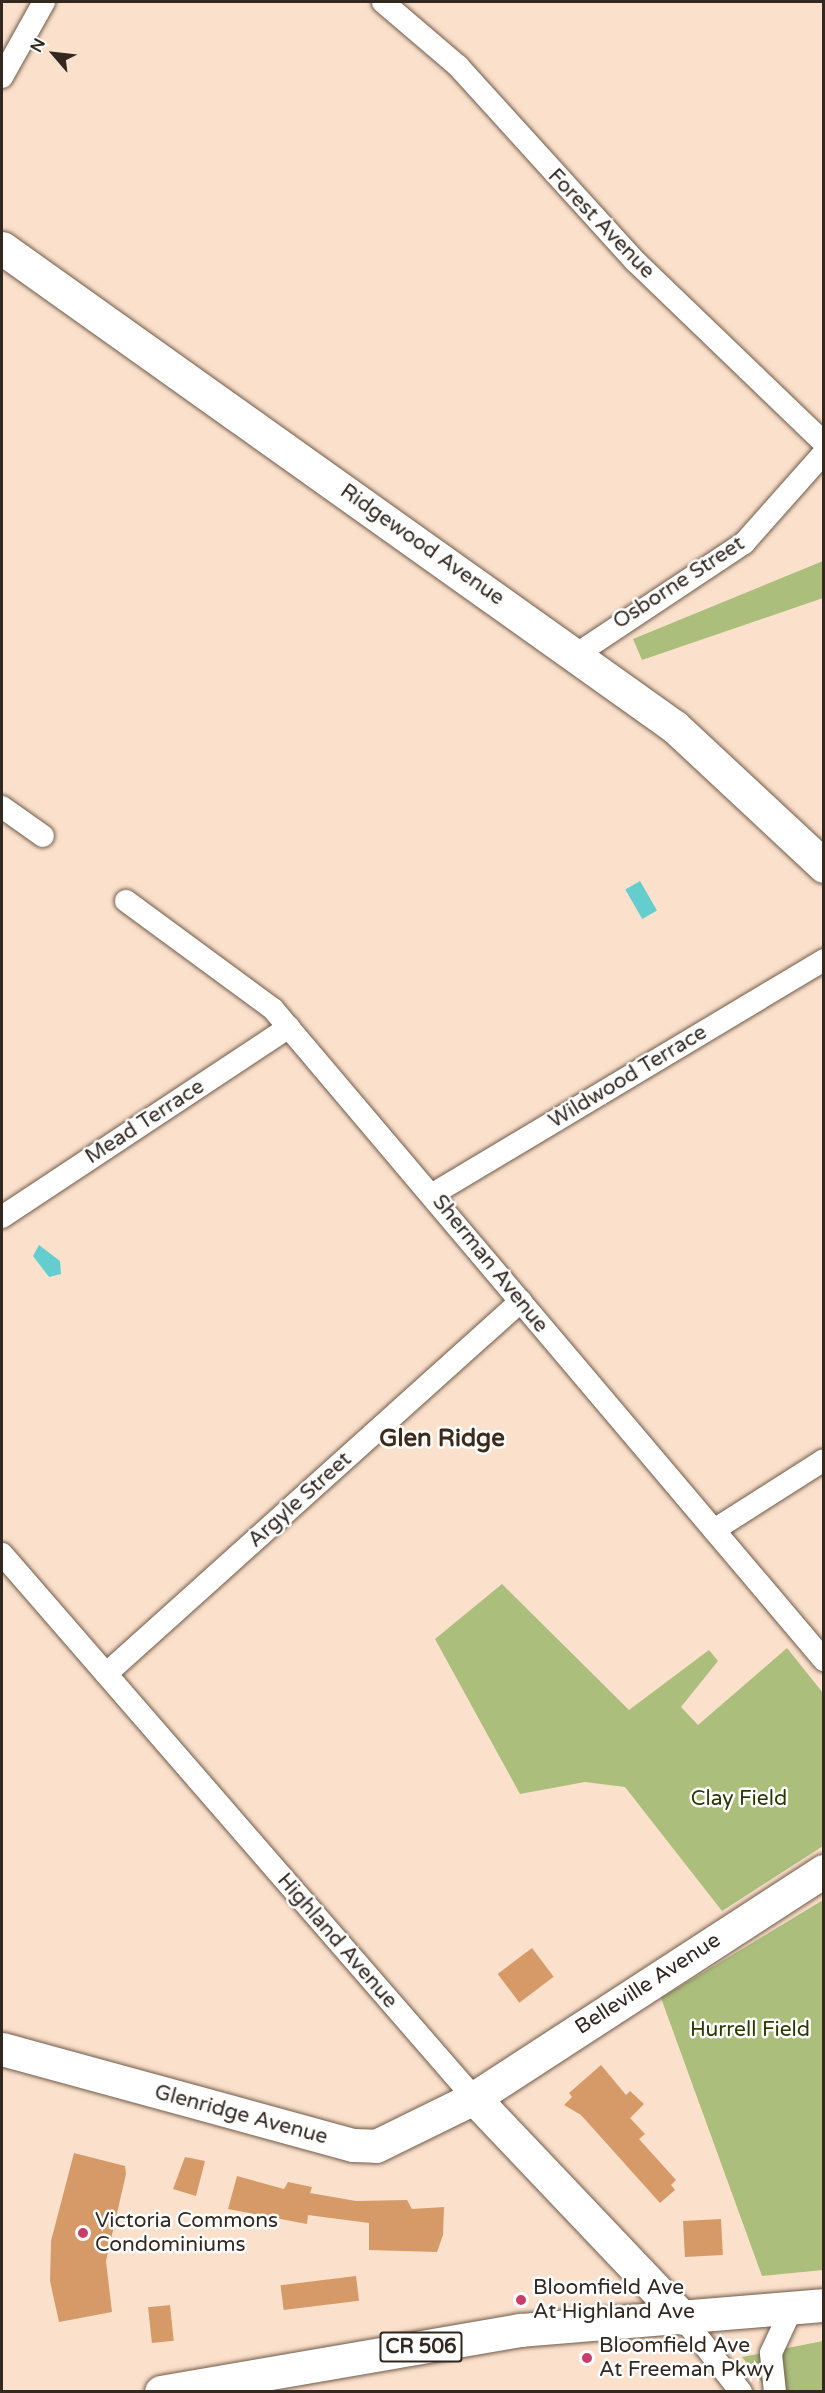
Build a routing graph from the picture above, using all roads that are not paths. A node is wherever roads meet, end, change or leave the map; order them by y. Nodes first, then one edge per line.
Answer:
1 (44, 2) edge
2 (382, 2) edge
3 (2, 77) edge
4 (2, 248) edge
5 (824, 443) edge
6 (824, 453) edge
7 (584, 660) junction
8 (2, 807) edge
9 (43, 836) dead end
10 (824, 866) edge
11 (126, 901) dead end
12 (824, 960) edge
13 (289, 1027) junction
14 (433, 1194) junction
15 (2, 1217) edge
16 (521, 1301) junction
17 (824, 1460) edge
18 (714, 1530) junction
19 (2, 1554) edge
20 (824, 1660) edge
21 (106, 1674) junction
22 (824, 1871) edge
23 (2, 2049) edge
24 (474, 2098) junction
25 (824, 2305) edge
26 (792, 2308) junction
27 (683, 2318) junction
28 (161, 2391) edge
29 (741, 2391) edge
30 (775, 2391) edge

1 - 3 street
2 - 5 street, Forest Avenue
4 - 7 street, Ridgewood Avenue
6 - 7 street, Osborne Street
7 - 10 street, Ridgewood Avenue
8 - 9 street
11 - 13 street, Sherman Avenue
12 - 14 street, Wildwood Terrace
13 - 14 street, Sherman Avenue
13 - 15 street, Mead Terrace
14 - 16 street, Sherman Avenue
16 - 18 street, Sherman Avenue
16 - 21 street, Argyle Street
17 - 18 street
18 - 20 street, Sherman Avenue
19 - 21 street, Highland Avenue
21 - 24 street, Highland Avenue
22 - 24 street, Belleville Avenue
23 - 24 street, Glenridge Avenue
24 - 27 street, Highland Avenue
25 - 26 street
26 - 27 street
26 - 30 street
27 - 28 street, CR 506
27 - 29 street

